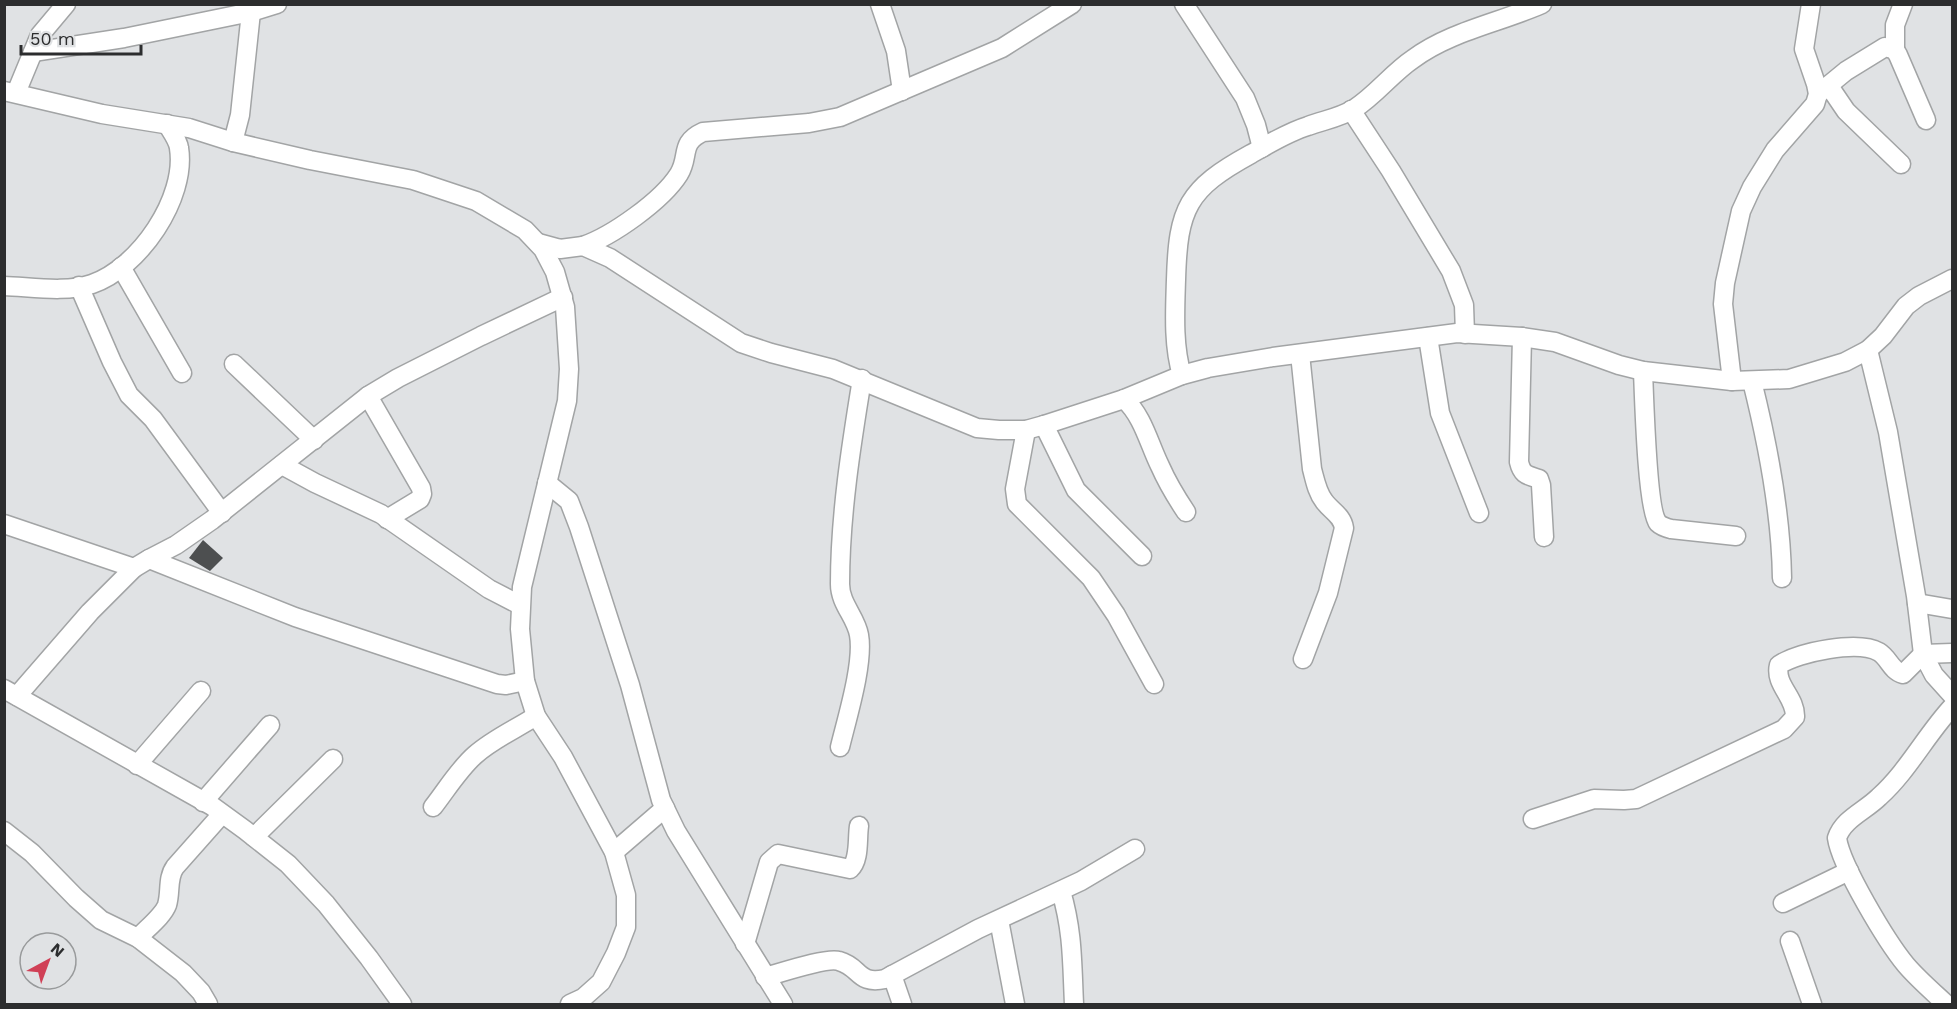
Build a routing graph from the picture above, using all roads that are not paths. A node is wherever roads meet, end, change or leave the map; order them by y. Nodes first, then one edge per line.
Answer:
1 (66, 4) edge
2 (277, 4) edge
3 (880, 4) edge
4 (1072, 4) edge
5 (1184, 4) edge
6 (1542, 4) edge
7 (1811, 4) edge
8 (1904, 4) edge
9 (251, 12) junction
10 (1894, 50) junction
11 (33, 52) junction
12 (1823, 90) junction
13 (902, 91) junction
14 (10, 92) edge
15 (1351, 110) junction
16 (1926, 120) dead end
17 (167, 124) junction
18 (233, 142) junction
19 (1262, 148) junction
20 (1901, 164) dead end
21 (538, 243) junction
22 (583, 246) junction
23 (121, 267) junction
24 (1953, 279) edge
25 (4, 286) edge
26 (79, 286) junction
27 (563, 297) junction
28 (1465, 334) junction
29 (1428, 337) junction
30 (1522, 337) junction
31 (1868, 350) junction
32 (1300, 354) junction
33 (234, 364) dead end
34 (1643, 371) junction
35 (183, 373) dead end
36 (1182, 375) junction
37 (862, 379) junction
38 (1732, 381) junction
39 (1752, 381) junction
40 (368, 396) junction
41 (1124, 399) junction
42 (1044, 425) junction
43 (1026, 430) junction
44 (314, 440) junction
45 (282, 465) junction
46 (547, 483) junction
47 (1186, 512) dead end
48 (222, 513) junction
49 (1479, 513) dead end
50 (387, 519) junction
51 (4, 524) edge
52 (1736, 536) dead end
53 (1544, 537) dead end
54 (1142, 556) dead end
55 (141, 564) junction
56 (1782, 578) dead end
57 (1917, 603) junction
58 (520, 604) junction
59 (1953, 609) edge
60 (1953, 653) edge
61 (1923, 654) junction
62 (1303, 659) dead end
63 (525, 681) junction
64 (1154, 684) dead end
65 (201, 691) dead end
66 (11, 692) edge
67 (1953, 695) edge
68 (1953, 707) edge
69 (536, 716) junction
70 (270, 725) dead end
71 (840, 747) dead end
72 (333, 759) dead end
73 (137, 765) junction
74 (203, 802) junction
75 (433, 807) dead end
76 (665, 808) junction
77 (222, 814) junction
78 (1533, 819) dead end
79 (859, 826) dead end
80 (4, 831) edge
81 (254, 837) junction
82 (1135, 849) dead end
83 (614, 852) junction
84 (1850, 871) junction
85 (1061, 891) junction
86 (1783, 903) dead end
87 (999, 920) junction
88 (138, 938) junction
89 (1790, 941) dead end
90 (745, 944) junction
91 (892, 975) junction
92 (765, 976) junction
93 (208, 1005) edge
94 (402, 1005) edge
95 (570, 1005) edge
96 (783, 1005) edge
97 (902, 1005) edge
98 (1015, 1005) edge
99 (1074, 1005) edge
100 (1812, 1005) edge
101 (1946, 1005) edge

1 - 11 street
2 - 9 street
3 - 13 street
4 - 13 street
5 - 19 street
6 - 15 street
7 - 12 street
8 - 10 street
9 - 11 street
9 - 18 street
10 - 12 street
10 - 16 street
11 - 14 street
12 - 20 street
12 - 38 street
13 - 22 street
14 - 17 street
15 - 19 street
15 - 28 street
17 - 18 street
17 - 23 street
18 - 21 street
19 - 36 street
21 - 22 street
21 - 27 street
22 - 37 street
23 - 26 street
23 - 35 street
24 - 31 street
25 - 26 street
26 - 48 street
27 - 40 street
27 - 46 street
28 - 29 street
28 - 30 street
29 - 32 street
29 - 49 street
30 - 34 street
30 - 53 street
31 - 39 street
31 - 57 street
32 - 36 street
32 - 62 street
33 - 44 street
34 - 38 street
34 - 52 street
36 - 41 street
37 - 43 street
37 - 71 street
38 - 39 street
39 - 56 street
40 - 44 street
40 - 50 street
41 - 42 street
41 - 47 street
42 - 43 street
42 - 54 street
43 - 64 street
44 - 45 street
45 - 48 street
45 - 50 street
46 - 58 street
46 - 76 street
48 - 55 street
50 - 58 street
51 - 55 street
55 - 63 street
55 - 66 street
57 - 59 street
57 - 61 street
58 - 63 street
60 - 61 street
61 - 67 street
61 - 78 street
63 - 69 street
65 - 73 street
66 - 73 street
68 - 84 street
69 - 75 street
69 - 83 street
70 - 74 street
72 - 81 street
73 - 74 street
74 - 77 street
76 - 83 street
76 - 90 street
77 - 81 street
77 - 88 street
79 - 90 street
80 - 88 street
81 - 94 street
82 - 85 street
83 - 95 street
84 - 86 street
84 - 101 street
85 - 87 street
85 - 99 street
87 - 91 street
87 - 98 street
88 - 93 street
89 - 100 street
90 - 92 street
91 - 92 street
91 - 97 street
92 - 96 street

